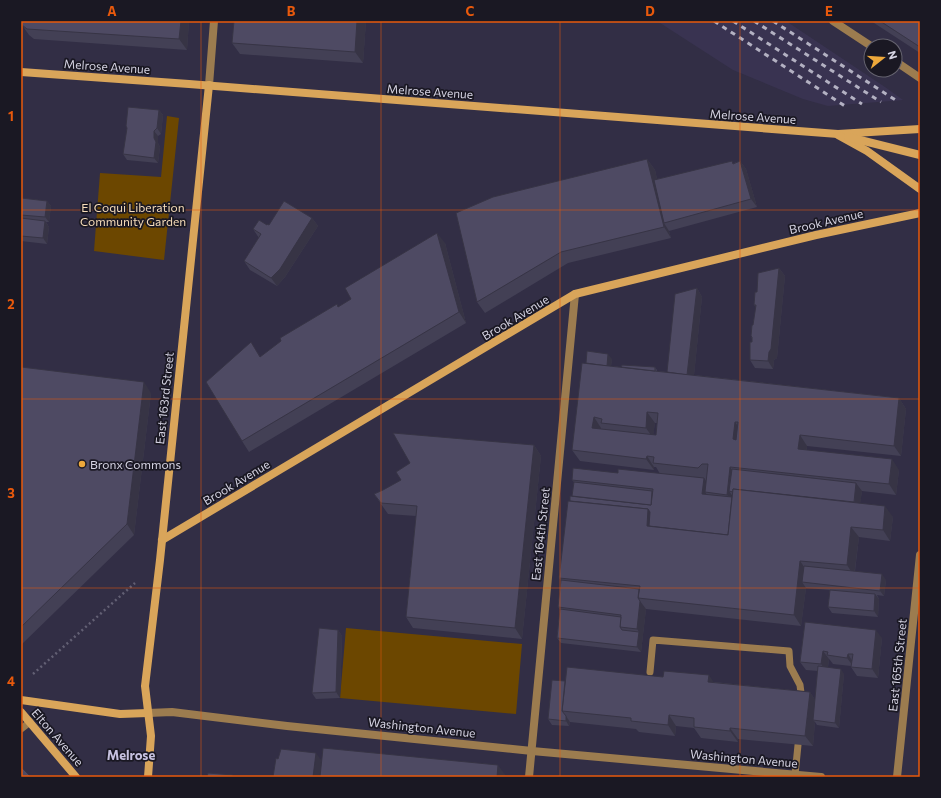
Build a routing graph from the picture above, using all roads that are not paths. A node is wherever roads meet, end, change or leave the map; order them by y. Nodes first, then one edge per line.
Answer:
1 (214, 21) edge
2 (833, 21) edge
3 (863, 41) edge
4 (903, 66) edge
5 (21, 72) edge
6 (920, 78) edge
7 (209, 85) junction
8 (920, 129) edge
9 (838, 134) junction
10 (920, 156) edge
11 (920, 189) edge
12 (920, 213) edge
13 (575, 294) junction
14 (162, 540) junction
15 (920, 555) edge
16 (650, 672) dead end
17 (21, 700) edge
18 (802, 701) edge
19 (21, 712) edge
20 (148, 713) junction
21 (30, 722) junction
22 (21, 729) edge
23 (798, 745) edge
24 (532, 751) junction
25 (740, 773) edge
26 (795, 775) junction
27 (76, 777) edge
28 (148, 777) edge
29 (529, 777) edge
30 (821, 777) edge
31 (897, 777) edge

1 - 7 street, East 163rd Street
2 - 3 street
4 - 6 street
5 - 7 main road, Melrose Avenue
7 - 9 main road, Melrose Avenue
7 - 14 main road, East 163rd Street
8 - 9 main road, Melrose Avenue
9 - 10 main road, Melrose Avenue
9 - 11 main road
12 - 13 main road, Brook Avenue
13 - 14 main road, Brook Avenue
13 - 24 street, East 164th Street
14 - 20 main road, East 163rd Street
15 - 31 street, East 165th Street
16 - 18 lane
17 - 20 main road, Washington Avenue
19 - 21 main road, Elton Avenue
20 - 24 street, Washington Avenue
20 - 28 main road, East 163rd Street
21 - 22 lane
21 - 27 main road, Elton Avenue
23 - 26 lane
24 - 25 street, Washington Avenue
24 - 29 street, East 164th Street
25 - 26 street, Washington Avenue
26 - 30 street, Washington Avenue

